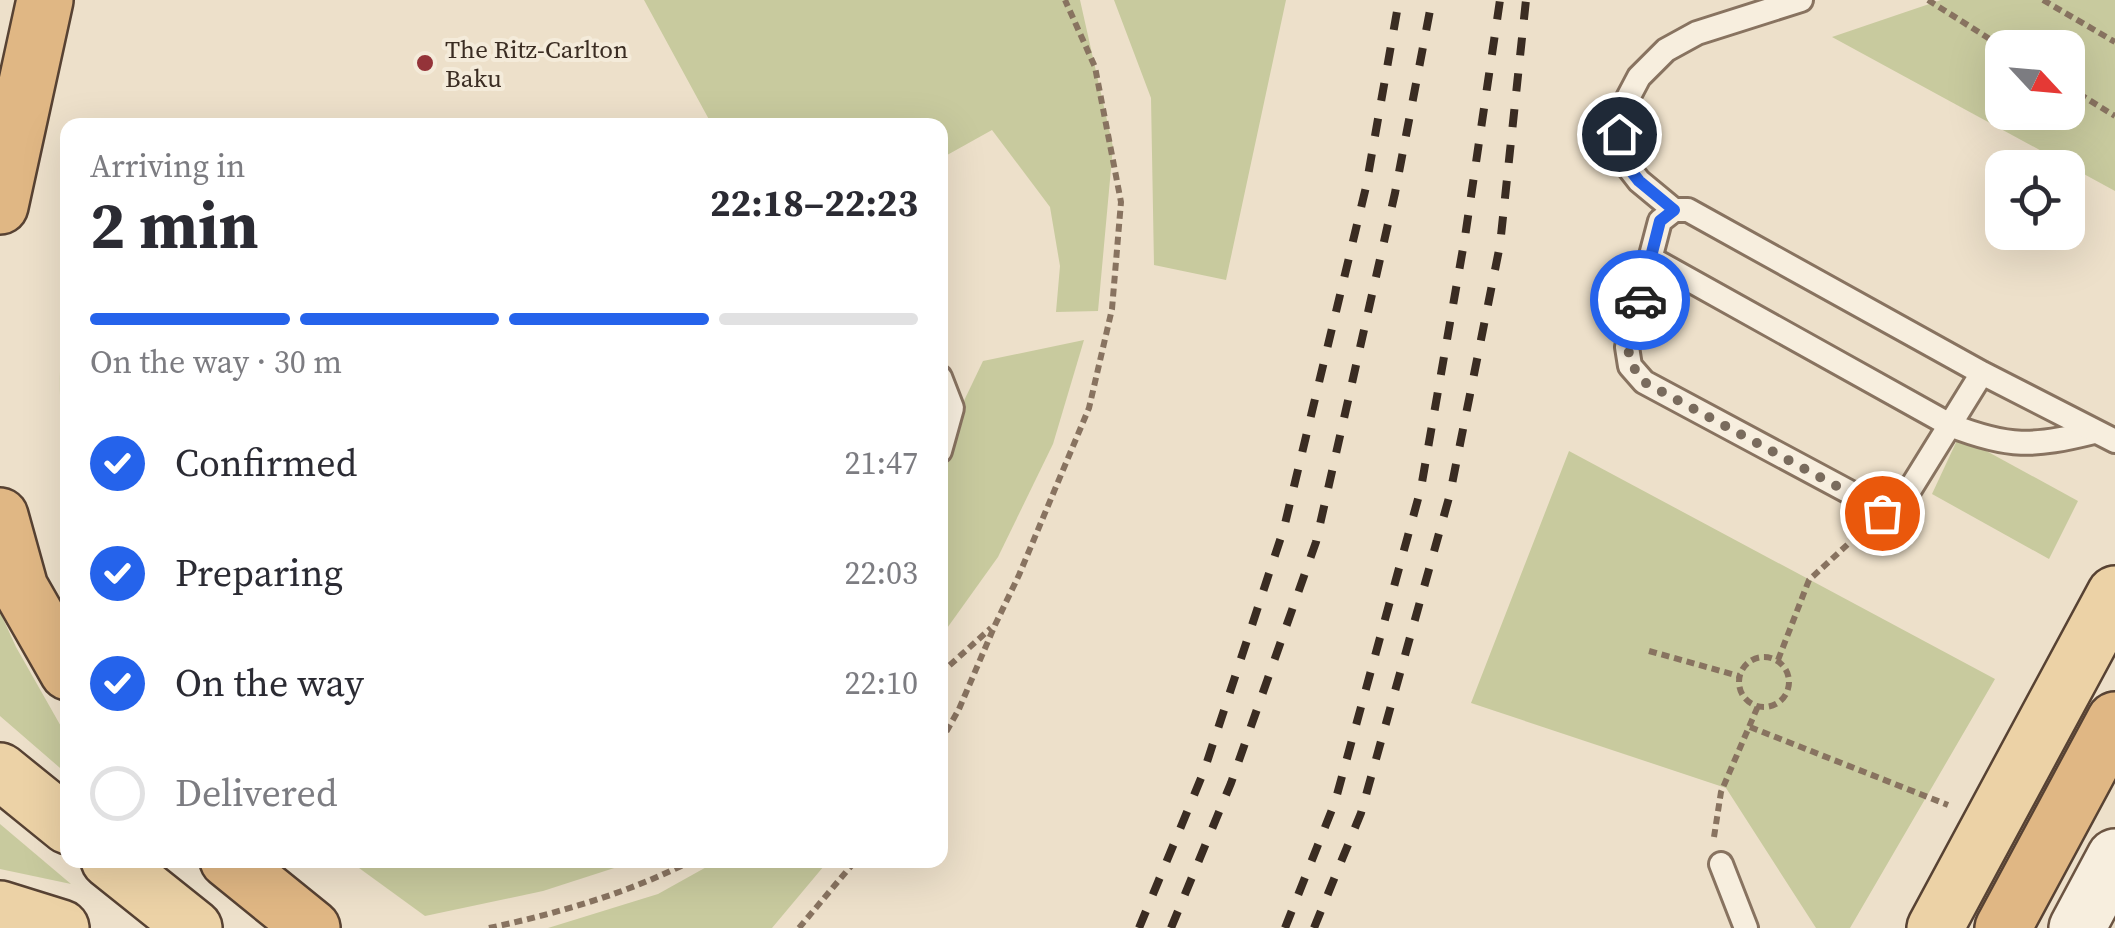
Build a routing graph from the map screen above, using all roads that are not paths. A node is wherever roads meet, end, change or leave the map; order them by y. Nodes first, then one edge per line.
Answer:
1 (12, 0) edge
2 (45, 0) edge
3 (1801, 0) edge
4 (0, 39) edge
5 (0, 206) edge
6 (1674, 210) junction
7 (1652, 259) junction
8 (1982, 372) junction
9 (948, 398) edge
10 (948, 422) edge
11 (1950, 424) junction
12 (2104, 437) edge
13 (0, 516) edge
14 (20, 588) junction
15 (2115, 594) edge
16 (60, 632) edge
17 (60, 658) edge
18 (2115, 720) edge
19 (0, 771) edge
20 (60, 820) edge
21 (2115, 857) edge
22 (1722, 864) road end
23 (118, 868) edge
24 (238, 868) edge
25 (0, 910) edge
26 (61, 928) edge
27 (194, 928) edge
28 (312, 928) edge
29 (1746, 928) edge
30 (1936, 928) edge
31 (2004, 928) edge
32 (2077, 928) edge

1 - 4 highway
2 - 5 highway
3 - 6 lane
6 - 7 lane
6 - 8 lane
7 - 11 lane
7 - 11 lane
8 - 11 lane
8 - 12 lane
9 - 10 lane
11 - 12 lane
13 - 14 highway
14 - 16 lane
14 - 17 highway
15 - 30 main road
18 - 31 highway
19 - 20 main road
21 - 32 main road
22 - 29 lane
23 - 27 main road
24 - 28 highway
25 - 26 main road

